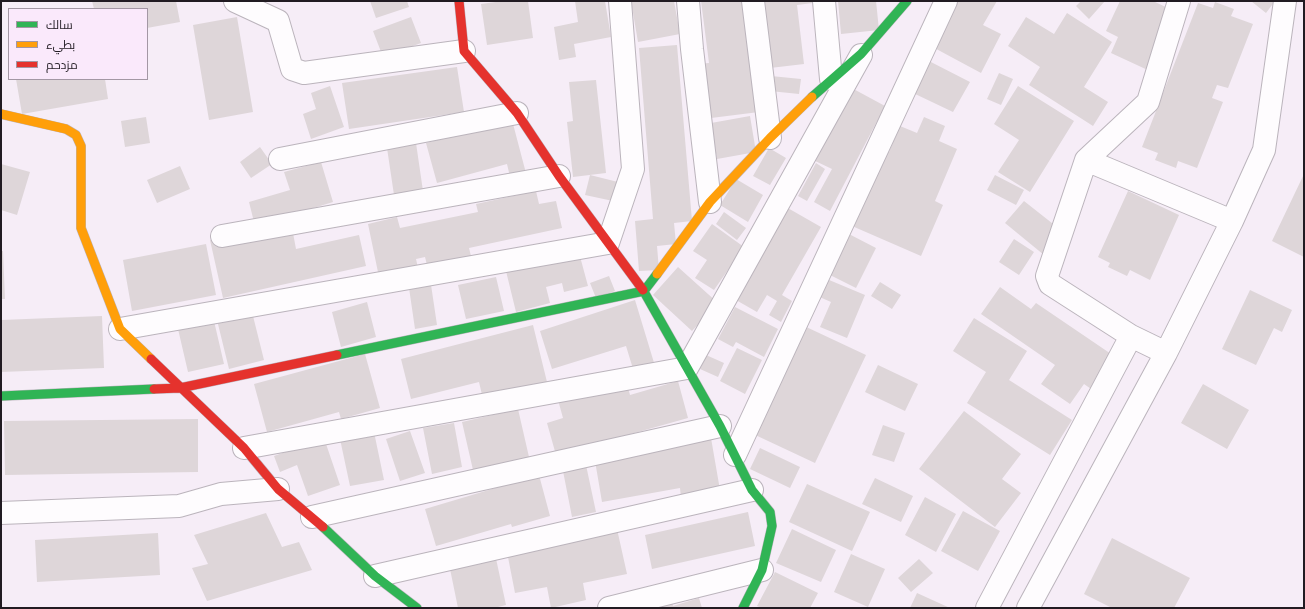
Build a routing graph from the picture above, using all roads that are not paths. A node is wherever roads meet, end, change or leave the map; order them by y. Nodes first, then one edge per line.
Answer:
1 (235, 1) edge
2 (459, 1) edge
3 (620, 1) edge
4 (688, 1) edge
5 (753, 1) edge
6 (824, 1) edge
7 (946, 1) edge
8 (1179, 1) edge
9 (1285, 1) edge
10 (903, 3) edge
11 (464, 51) junction
12 (861, 54) junction
13 (831, 79) junction
14 (517, 113) junction
15 (1, 114) edge
16 (770, 138) junction
17 (280, 159) dead end
18 (1086, 160) junction
19 (559, 176) junction
20 (710, 202) junction
21 (1232, 221) junction
22 (222, 236) dead end
23 (608, 243) junction
24 (644, 291) junction
25 (120, 329) junction
26 (1131, 336) junction
27 (1166, 353) junction
28 (687, 368) junction
29 (180, 388) junction
30 (1, 396) edge
31 (720, 426) junction
32 (244, 448) junction
33 (735, 455) junction
34 (278, 489) junction
35 (752, 490) junction
36 (1, 513) edge
37 (312, 517) junction
38 (762, 570) junction
39 (375, 576) junction
40 (417, 608) edge
41 (609, 608) edge
42 (743, 608) edge
43 (987, 608) edge
44 (1028, 608) edge

1 - 11 street
2 - 11 street
3 - 23 street
4 - 20 street
5 - 16 street
6 - 13 street
7 - 33 street
8 - 18 street
9 - 21 street
10 - 12 street
11 - 14 street
12 - 13 street
12 - 28 street
13 - 16 street
14 - 17 street
14 - 19 street
15 - 25 street
16 - 20 street
18 - 21 street
18 - 26 street
19 - 22 street
19 - 23 street
20 - 24 street
21 - 27 street
23 - 24 street
23 - 25 street
24 - 28 street
24 - 29 street
25 - 29 street
26 - 27 street
26 - 43 street
27 - 44 street
28 - 31 street
28 - 32 street
29 - 30 street
29 - 32 street
31 - 33 street
31 - 37 street
32 - 34 street
33 - 35 street
34 - 36 street
34 - 37 street
35 - 38 street
35 - 39 street
37 - 39 street
38 - 41 street
38 - 42 street
39 - 40 street

